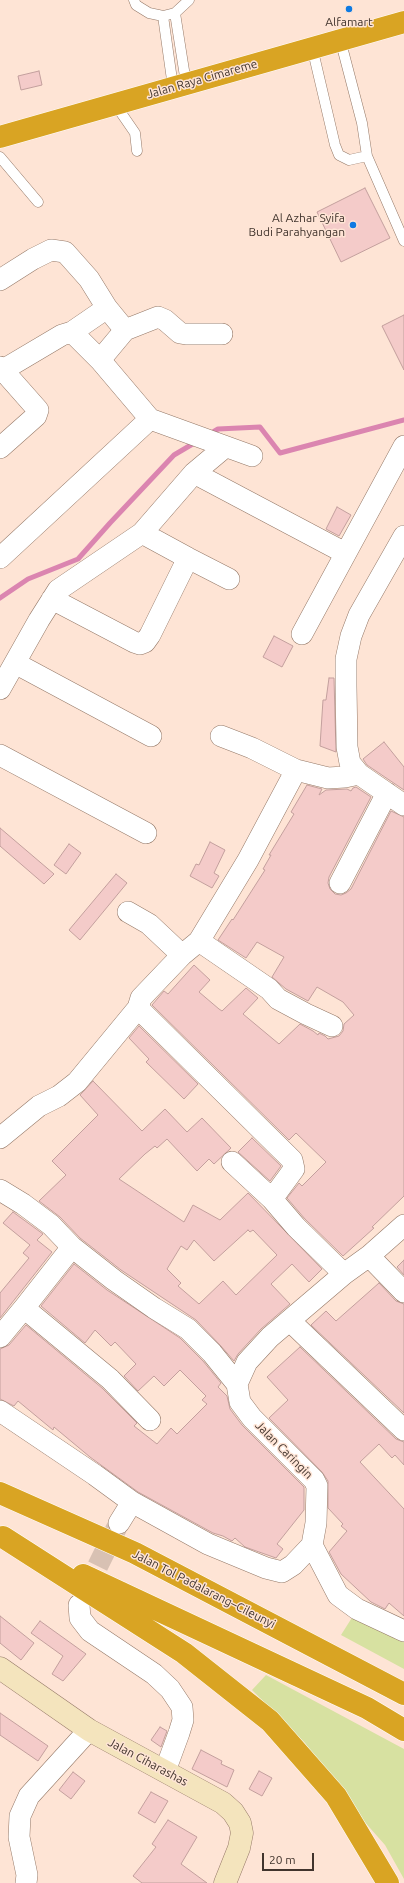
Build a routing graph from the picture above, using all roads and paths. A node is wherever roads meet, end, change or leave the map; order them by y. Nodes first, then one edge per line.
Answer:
1 (134, 0) edge
2 (189, 0) edge
3 (175, 13) junction
4 (162, 16) junction
5 (404, 22) edge
6 (340, 39) junction
7 (312, 46) junction
8 (180, 85) junction
9 (115, 104) junction
10 (0, 137) edge
11 (137, 151) dead end
12 (367, 156) junction
13 (0, 157) edge
14 (38, 202) dead end
15 (404, 241) edge
16 (0, 280) edge
17 (106, 308) junction
18 (125, 330) junction
19 (72, 332) junction
20 (222, 334) dead end
21 (100, 360) junction
22 (1, 368) edge
23 (150, 419) junction
24 (219, 445) junction
25 (404, 446) edge
26 (0, 448) edge
27 (252, 456) dead end
28 (194, 473) junction
29 (142, 533) junction
30 (404, 536) edge
31 (345, 553) junction
32 (0, 558) edge
33 (188, 558) junction
34 (229, 579) dead end
35 (52, 599) junction
36 (302, 634) dead end
37 (15, 664) junction
38 (0, 689) edge
39 (151, 736) dead end
40 (221, 736) dead end
41 (0, 755) edge
42 (296, 770) junction
43 (359, 774) junction
44 (387, 793) junction
45 (404, 805) edge
46 (146, 833) dead end
47 (340, 883) dead end
48 (128, 912) dead end
49 (199, 941) junction
50 (182, 955) junction
51 (138, 1008) junction
52 (332, 1026) dead end
53 (0, 1138) edge
54 (232, 1162) dead end
55 (0, 1190) edge
56 (272, 1199) junction
57 (404, 1225) edge
58 (72, 1247) junction
59 (369, 1256) junction
60 (344, 1274) junction
61 (404, 1292) edge
62 (24, 1308) junction
63 (290, 1321) junction
64 (0, 1337) edge
65 (237, 1384) junction
66 (0, 1411) edge
67 (150, 1420) dead end
68 (404, 1430) edge
69 (0, 1493) edge
70 (132, 1502) junction
71 (119, 1523) tunnel mouth
72 (2, 1537) edge
73 (312, 1545) junction
74 (79, 1605) tunnel mouth
75 (404, 1631) edge
76 (0, 1668) edge
77 (404, 1694) edge
78 (88, 1730) junction
79 (404, 1730) edge
80 (165, 1771) junction
81 (26, 1883) edge
82 (226, 1883) edge
83 (388, 1883) edge

1 - 4 lane
2 - 3 lane
3 - 4 lane
3 - 8 lane
4 - 8 lane
5 - 6 highway, Jalan Raya Cimareme
6 - 7 highway, Jalan Raya Cimareme
6 - 12 lane
7 - 8 highway, Jalan Raya Cimareme
7 - 12 lane
8 - 9 highway, Jalan Raya Cimareme
9 - 10 highway, Jalan Raya Cimareme
9 - 11 lane
12 - 15 lane
13 - 14 lane
16 - 17 street
17 - 18 street
17 - 19 street
18 - 20 street
18 - 21 street
19 - 21 street
19 - 22 street
21 - 23 street
22 - 26 street
23 - 24 street
23 - 32 street
24 - 27 street
24 - 28 street
25 - 31 street
28 - 29 street
28 - 31 street
29 - 33 street
29 - 35 street
30 - 43 street
31 - 36 street
33 - 34 street
33 - 35 street
35 - 37 street
37 - 38 street
37 - 39 street
40 - 42 street
41 - 46 street
42 - 43 street
42 - 49 street
43 - 44 street
44 - 45 street
44 - 47 street
48 - 50 street
49 - 50 street
49 - 52 street
50 - 51 street
51 - 53 street
51 - 56 street
54 - 56 street
55 - 58 street
56 - 60 street
57 - 59 street
58 - 62 street
58 - 65 street
59 - 60 street
59 - 61 street
60 - 63 street
62 - 64 street
62 - 67 street
63 - 65 street
63 - 68 street
65 - 73 street, Jalan Caringin
66 - 70 street
69 - 77 highway, Jalan Tol Padalarang–Cileunyi
70 - 71 street
70 - 73 street
72 - 79 highway
72 - 83 highway
73 - 75 street
74 - 80 street
76 - 78 street, Jalan Ciharashas
78 - 80 street, Jalan Ciharashas
78 - 81 street
80 - 82 street, Jalan Ciharashas

